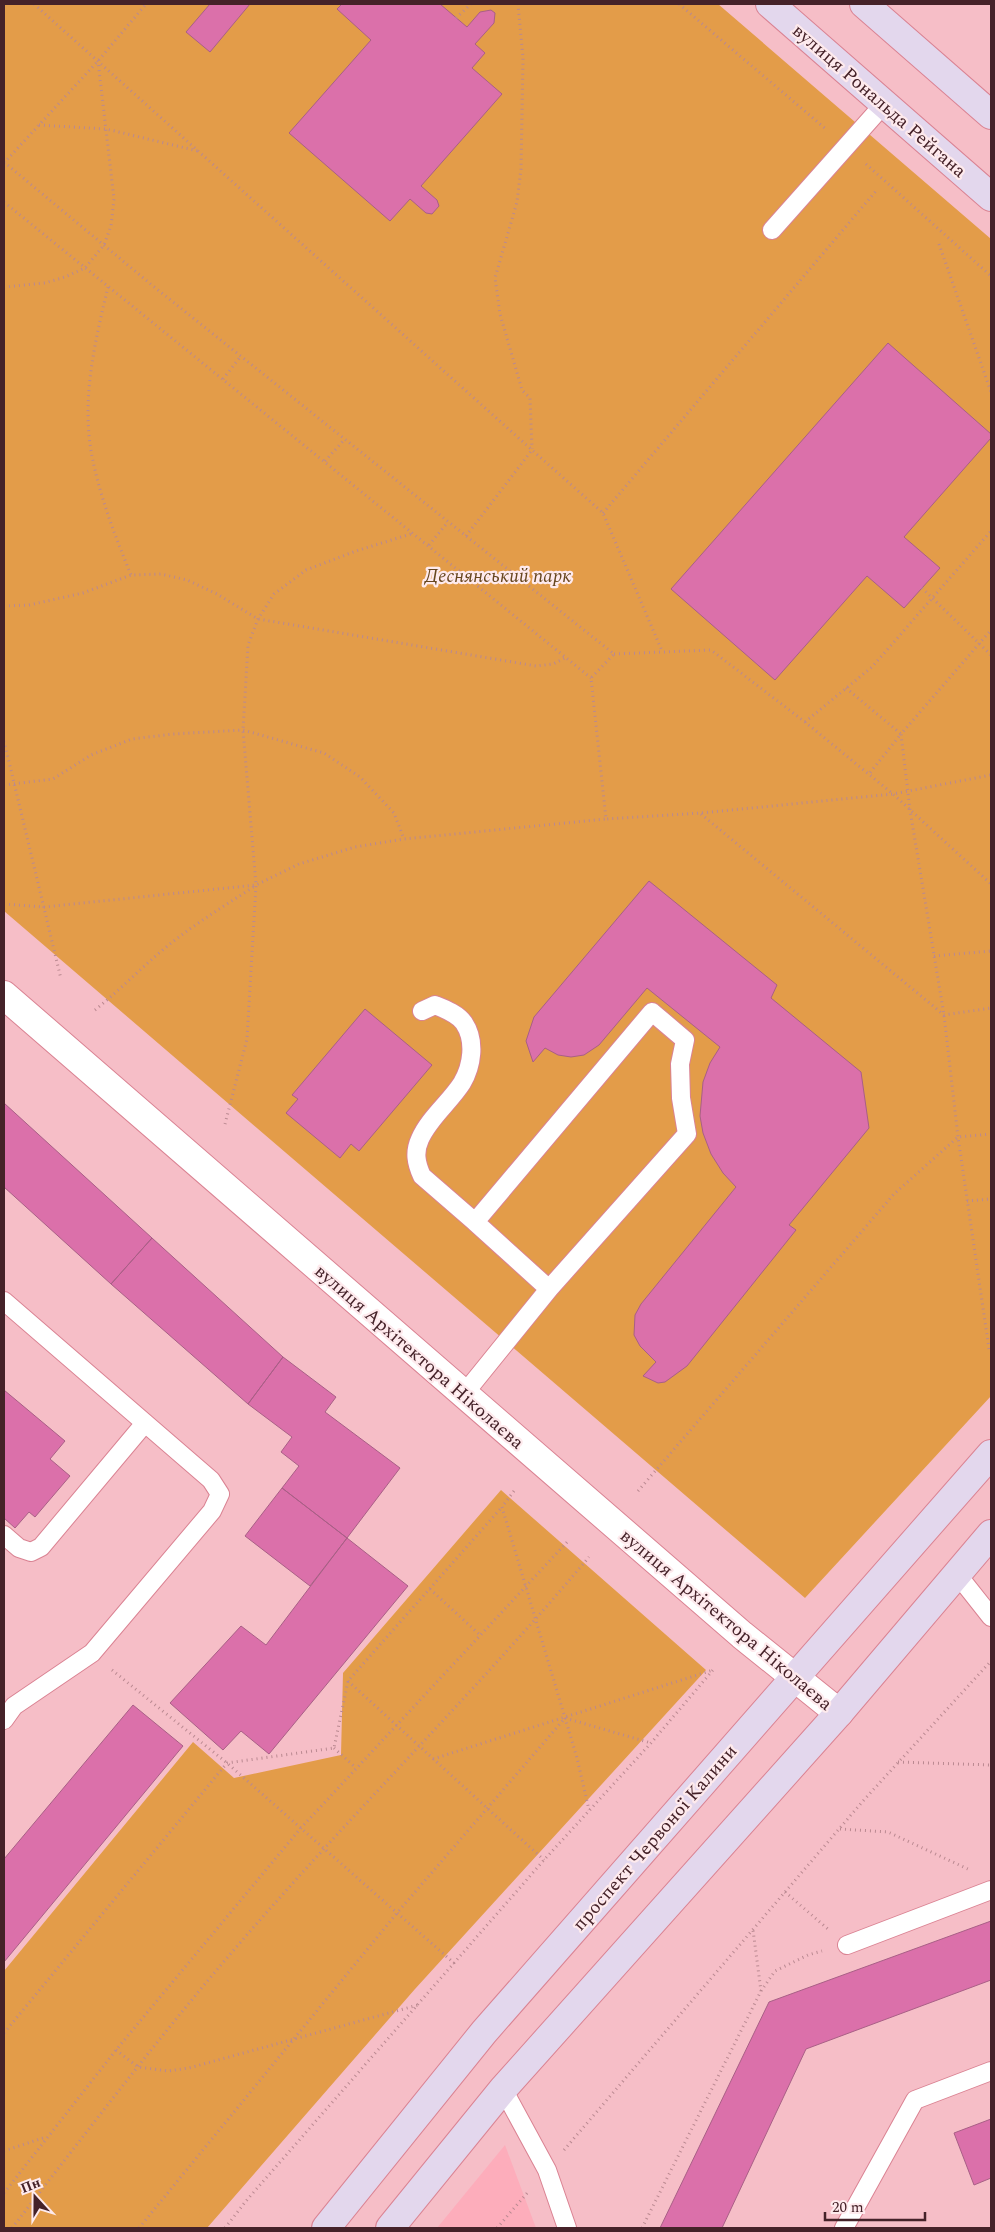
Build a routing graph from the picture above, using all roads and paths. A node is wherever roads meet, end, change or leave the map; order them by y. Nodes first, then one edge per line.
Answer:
1 (34, 4) edge
2 (146, 4) edge
3 (471, 4) edge
4 (518, 4) edge
5 (770, 4) edge
6 (864, 4) edge
7 (456, 18) dead end
8 (98, 61) junction
9 (884, 104) junction
10 (991, 115) edge
11 (38, 125) junction
12 (106, 130) junction
13 (198, 151) junction
14 (4, 163) edge
15 (876, 192) dead end
16 (991, 197) edge
17 (4, 202) edge
18 (772, 230) dead end
19 (939, 244) dead end
20 (104, 245) junction
21 (85, 268) junction
22 (4, 287) edge
23 (108, 287) junction
24 (241, 356) junction
25 (223, 379) junction
26 (991, 392) edge
27 (345, 439) junction
28 (532, 450) junction
29 (325, 461) junction
30 (603, 513) junction
31 (448, 522) junction
32 (991, 531) edge
33 (415, 533) junction
34 (466, 536) junction
35 (429, 545) junction
36 (131, 575) junction
37 (922, 588) dead end
38 (933, 598) junction
39 (4, 606) edge
40 (258, 619) junction
41 (991, 630) edge
42 (979, 644) junction
43 (662, 652) junction
44 (614, 654) junction
45 (991, 655) edge
46 (567, 657) junction
47 (591, 678) junction
48 (846, 688) junction
49 (805, 722) junction
50 (243, 730) junction
51 (901, 734) junction
52 (4, 741) edge
53 (869, 774) junction
54 (991, 775) edge
55 (15, 784) junction
56 (4, 785) edge
57 (908, 791) junction
58 (893, 794) junction
59 (910, 810) junction
60 (701, 813) junction
61 (606, 820) junction
62 (404, 839) junction
63 (991, 884) edge
64 (256, 885) junction
65 (4, 904) edge
66 (44, 907) junction
67 (991, 951) edge
68 (934, 956) junction
69 (61, 980) dead end
70 (4, 995) edge
71 (991, 1008) edge
72 (95, 1010) dead end
73 (422, 1011) dead end
74 (944, 1015) junction
75 (225, 1124) dead end
76 (991, 1134) edge
77 (958, 1137) junction
78 (991, 1199) edge
79 (967, 1201) junction
80 (475, 1222) junction
81 (549, 1289) junction
82 (4, 1301) edge
83 (989, 1348) dead end
84 (464, 1394) junction
85 (145, 1423) junction
86 (991, 1454) edge
87 (514, 1491) dead end
88 (638, 1491) dead end
89 (502, 1507) junction
90 (991, 1534) edge
91 (4, 1535) edge
92 (569, 1540) dead end
93 (589, 1557) dead end
94 (956, 1574) junction
95 (526, 1587) junction
96 (430, 1589) junction
97 (991, 1617) edge
98 (536, 1620) junction
99 (480, 1635) junction
100 (92, 1653) junction
101 (991, 1661) edge
102 (794, 1677) junction
103 (348, 1681) junction
104 (839, 1713) junction
105 (565, 1718) junction
106 (4, 1720) edge
107 (396, 1725) junction
108 (652, 1743) junction
109 (420, 1746) junction
110 (334, 1748) junction
111 (433, 1759) junction
112 (898, 1762) junction
113 (227, 1763) junction
114 (991, 1765) edge
115 (356, 1768) junction
116 (487, 1808) junction
117 (589, 1811) junction
118 (300, 1829) junction
119 (839, 1829) junction
120 (324, 1850) junction
121 (544, 1860) junction
122 (974, 1872) dead end
123 (991, 1890) edge
124 (785, 1892) junction
125 (398, 1913) junction
126 (753, 1930) junction
127 (847, 1945) junction
128 (455, 1964) junction
129 (761, 1991) junction
130 (418, 2005) junction
131 (4, 2033) edge
132 (294, 2040) junction
133 (116, 2050) junction
134 (138, 2067) junction
135 (991, 2071) edge
136 (503, 2089) junction
137 (47, 2136) junction
138 (4, 2151) edge
139 (547, 2170) junction
140 (4, 2193) edge
141 (12, 2228) edge
142 (139, 2228) edge
143 (225, 2228) edge
144 (326, 2228) edge
145 (390, 2228) edge
146 (497, 2228) edge
147 (567, 2228) edge
148 (642, 2228) edge
149 (844, 2228) edge

1 - 8 path
2 - 8 path
3 - 7 path
4 - 28 path
5 - 9 main road, вулиця Рональда Рейгана
6 - 10 main road
8 - 11 path
8 - 12 path
8 - 13 path
9 - 16 main road, вулиця Рональда Рейгана
9 - 18 lane
11 - 12 path
11 - 14 path
12 - 13 path
12 - 20 path
13 - 28 path
14 - 20 path
15 - 30 path
17 - 21 path
19 - 26 path
20 - 21 path
20 - 24 path
21 - 22 path
21 - 23 path
23 - 25 path
23 - 36 path
24 - 25 path
24 - 27 path
25 - 29 path
27 - 29 path
27 - 31 path
28 - 30 path
28 - 34 path
29 - 33 path
30 - 43 path
31 - 34 path
31 - 35 path
32 - 38 path
33 - 35 path
33 - 40 path
34 - 44 path
35 - 46 path
36 - 39 path
36 - 40 path
37 - 38 path
38 - 42 path
38 - 48 path
40 - 46 path
40 - 50 path
41 - 42 path
42 - 45 path
42 - 51 path
43 - 44 path
43 - 49 path
44 - 47 path
46 - 47 path
47 - 61 path
48 - 49 path
48 - 51 path
49 - 53 path
50 - 55 path
50 - 62 path
50 - 64 path
51 - 53 path
51 - 57 path
52 - 55 path
53 - 58 path
54 - 57 path
55 - 56 path
55 - 66 path
57 - 58 path
57 - 59 path
58 - 59 path
58 - 60 path
59 - 63 path
59 - 68 path
60 - 61 path
60 - 74 path
61 - 62 path
62 - 64 path
64 - 66 path
64 - 72 path
64 - 75 path
65 - 66 path
66 - 69 path
67 - 68 path
68 - 74 path
70 - 84 street, вулиця Архітектора Ніколаєва
71 - 74 path
73 - 80 lane
74 - 77 path
76 - 77 path
77 - 79 path
77 - 88 path
78 - 79 path
79 - 83 path
80 - 81 lane
80 - 81 lane
81 - 84 lane
82 - 85 lane
84 - 102 street, вулиця Архітектора Ніколаєва
85 - 91 lane
85 - 100 lane
86 - 102 main road, проспект Червоної Калини
87 - 89 path
89 - 95 path
89 - 96 path
90 - 94 main road
92 - 95 path
93 - 98 path
94 - 97 lane
94 - 104 main road
95 - 98 path
95 - 99 path
96 - 99 path
96 - 103 path
98 - 105 path
98 - 109 path
99 - 107 path
100 - 106 lane
100 - 113 path
101 - 112 path
102 - 104 street, вулиця Архітектора Ніколаєва
102 - 144 main road, проспект Червоної Калини
103 - 107 path
103 - 110 path
104 - 136 main road
105 - 108 path
105 - 108 path
105 - 111 path
105 - 116 path
105 - 117 path
107 - 109 path
107 - 115 path
108 - 117 path
109 - 111 path
109 - 120 path
110 - 113 path
110 - 115 path
111 - 116 path
112 - 114 path
112 - 119 path
113 - 118 path
113 - 131 path
115 - 118 path
116 - 121 path
116 - 125 path
117 - 121 path
118 - 120 path
118 - 133 path
119 - 122 path
119 - 124 path
120 - 125 path
120 - 134 path
121 - 128 path
123 - 127 lane
124 - 126 path
124 - 127 path
125 - 128 path
125 - 132 path
126 - 129 path
126 - 139 path
127 - 129 path
128 - 130 path
129 - 148 path
130 - 132 path
130 - 143 path
132 - 134 path
132 - 142 path
133 - 134 path
133 - 137 path
134 - 141 path
135 - 149 lane
136 - 139 lane
136 - 145 main road
137 - 138 path
137 - 140 path
139 - 146 path
139 - 147 lane

